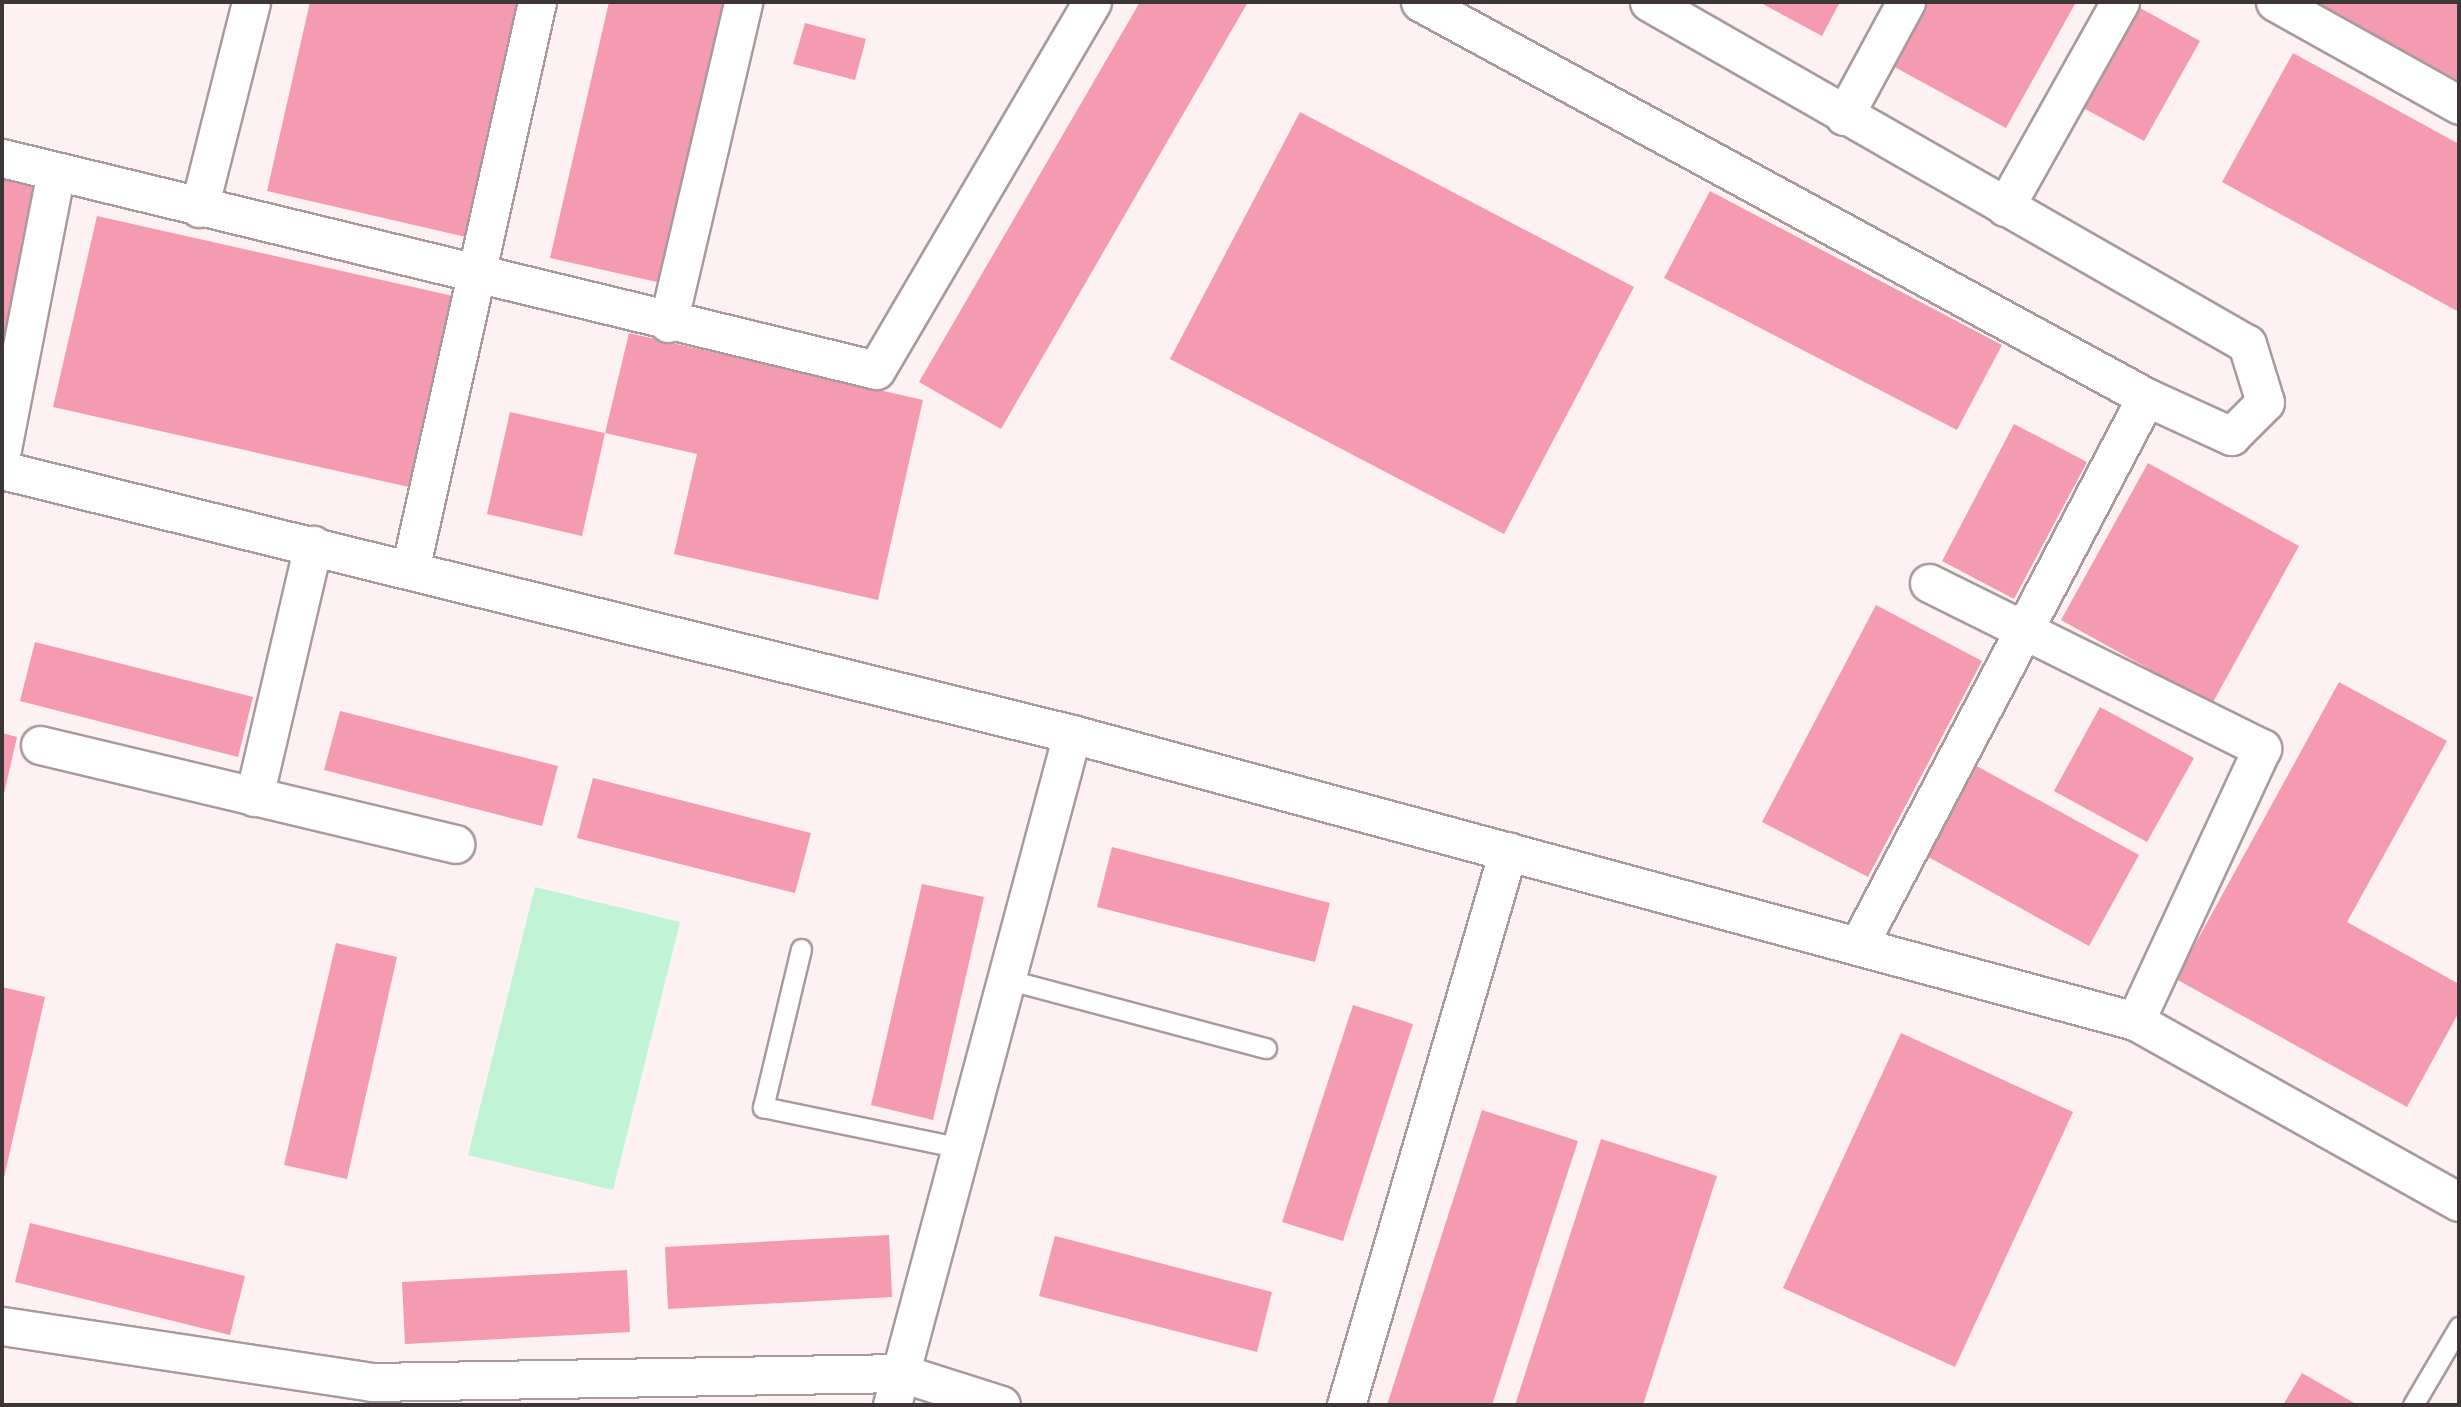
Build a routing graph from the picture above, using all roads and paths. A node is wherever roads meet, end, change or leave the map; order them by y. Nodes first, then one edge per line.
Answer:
1 (251, 2) edge
2 (537, 2) edge
3 (743, 2) edge
4 (1092, 2) edge
5 (1420, 2) edge
6 (1649, 2) edge
7 (1906, 2) edge
8 (2120, 2) edge
9 (2275, 2) edge
10 (2459, 105) edge
11 (1844, 116) junction
12 (5, 158) edge
13 (56, 172) junction
14 (2005, 207) junction
15 (199, 208) junction
16 (475, 277) junction
17 (668, 323) junction
18 (2146, 397) junction
19 (2, 449) edge
20 (2, 470) edge
21 (313, 545) junction
22 (410, 570) junction
23 (1929, 583) dead end
24 (2025, 635) junction
25 (1072, 734) junction
26 (40, 744) dead end
27 (254, 797) junction
28 (454, 844) dead end
29 (1508, 851) junction
30 (1858, 946) junction
31 (801, 949) dead end
32 (1006, 979) junction
33 (2135, 1021) junction
34 (1266, 1048) dead end
35 (961, 1148) junction
36 (2459, 1202) edge
37 (2, 1326) edge
38 (2459, 1327) edge
39 (897, 1389) edge
40 (369, 1394) edge
41 (1001, 1405) edge
42 (1346, 1405) edge
43 (2413, 1405) edge

1 - 15 street
2 - 16 street
3 - 17 street
4 - 17 street
5 - 18 street
6 - 11 street
7 - 11 street
8 - 14 street
9 - 10 street
11 - 14 street
12 - 13 street
13 - 15 street
13 - 19 street
14 - 18 street
15 - 16 street
16 - 17 street
16 - 22 street
18 - 24 street
20 - 21 street
21 - 22 street
21 - 27 street
22 - 25 street
23 - 24 street
24 - 30 street
24 - 33 street
25 - 29 street
25 - 32 street
26 - 27 street
27 - 28 street
29 - 30 street
29 - 42 street
30 - 33 street
31 - 35 lane
32 - 34 lane
32 - 35 street
33 - 36 street
35 - 39 street
37 - 40 street
38 - 43 lane
39 - 40 street
39 - 41 street

